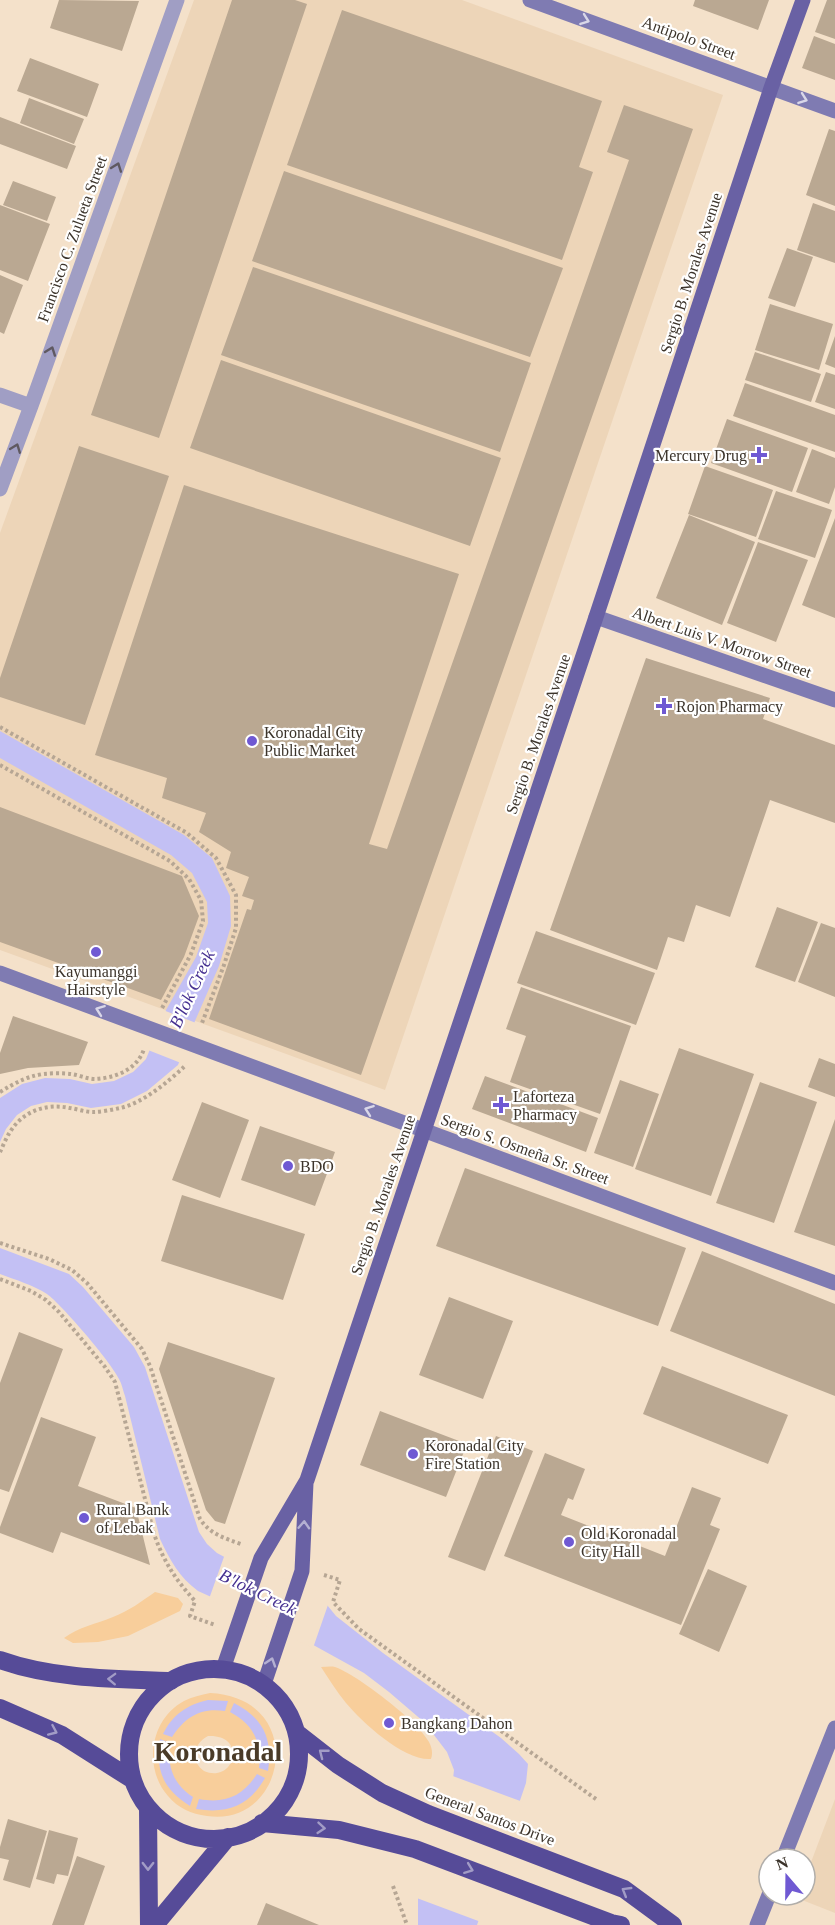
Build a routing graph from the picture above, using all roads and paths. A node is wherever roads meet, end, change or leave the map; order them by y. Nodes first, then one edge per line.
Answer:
1 (177, 0) edge
2 (530, 0) edge
3 (803, 0) edge
4 (771, 88) junction
5 (835, 111) edge
6 (0, 394) edge
7 (32, 406) junction
8 (0, 489) edge
9 (596, 617) junction
10 (835, 700) edge
11 (0, 727) edge
12 (0, 765) edge
13 (0, 973) edge
14 (153, 1030) junction
15 (191, 1044) junction
16 (0, 1092) edge
17 (424, 1130) junction
18 (0, 1152) edge
19 (0, 1243) edge
20 (0, 1279) edge
21 (835, 1283) edge
22 (306, 1480) junction
23 (263, 1555) junction
24 (323, 1575) dead end
25 (190, 1616) dead end
26 (0, 1660) edge
27 (224, 1669) junction
28 (171, 1681) junction
29 (264, 1684) junction
30 (0, 1708) edge
31 (835, 1728) edge
32 (297, 1733) junction
33 (133, 1780) junction
34 (596, 1799) dead end
35 (148, 1808) junction
36 (262, 1824) junction
37 (228, 1837) junction
38 (788, 1847) edge
39 (393, 1886) dead end
40 (764, 1907) edge
41 (149, 1925) edge
42 (154, 1925) edge
43 (407, 1925) edge
44 (621, 1925) edge
45 (673, 1925) edge
46 (757, 1925) edge

7 -> 1 street, Francisco C. Zulueta Street
2 -> 4 street, Antipolo Street
3 - 4 main road, Sergio B. Morales Avenue
4 -> 5 street, Antipolo Street
4 - 9 main road, Sergio B. Morales Avenue
6 - 7 street
8 -> 7 street, Francisco C. Zulueta Street
9 - 10 street, Albert Luis V. Morrow Street
9 - 17 main road, Sergio B. Morales Avenue
11 - 15 path
12 - 14 path
14 -> 13 street, Sergio S. Osmeña Sr. Street
14 - 15 street, Sergio S. Osmeña Sr. Street
14 - 16 path
17 -> 15 street, Sergio S. Osmeña Sr. Street
15 - 18 path
17 - 21 street, Sergio S. Osmeña Sr. Street
17 - 22 main road, Sergio B. Morales Avenue
19 - 23 path
20 - 25 path
22 - 23 main road, Sergio B. Morales Avenue
29 -> 22 main road, Sergio B. Morales Avenue
23 - 27 main road, Sergio B. Morales Avenue
24 - 34 path
28 -> 26 highway
27 - 28 highway
27 - 29 highway
28 - 33 highway
29 - 32 highway
30 -> 33 highway
31 - 38 street
32 - 36 highway
45 -> 32 highway, General Santos Drive
33 - 35 highway
35 - 37 highway
35 -> 41 highway
36 - 37 highway
36 -> 44 highway
37 - 42 highway
39 - 43 path
40 - 46 street

